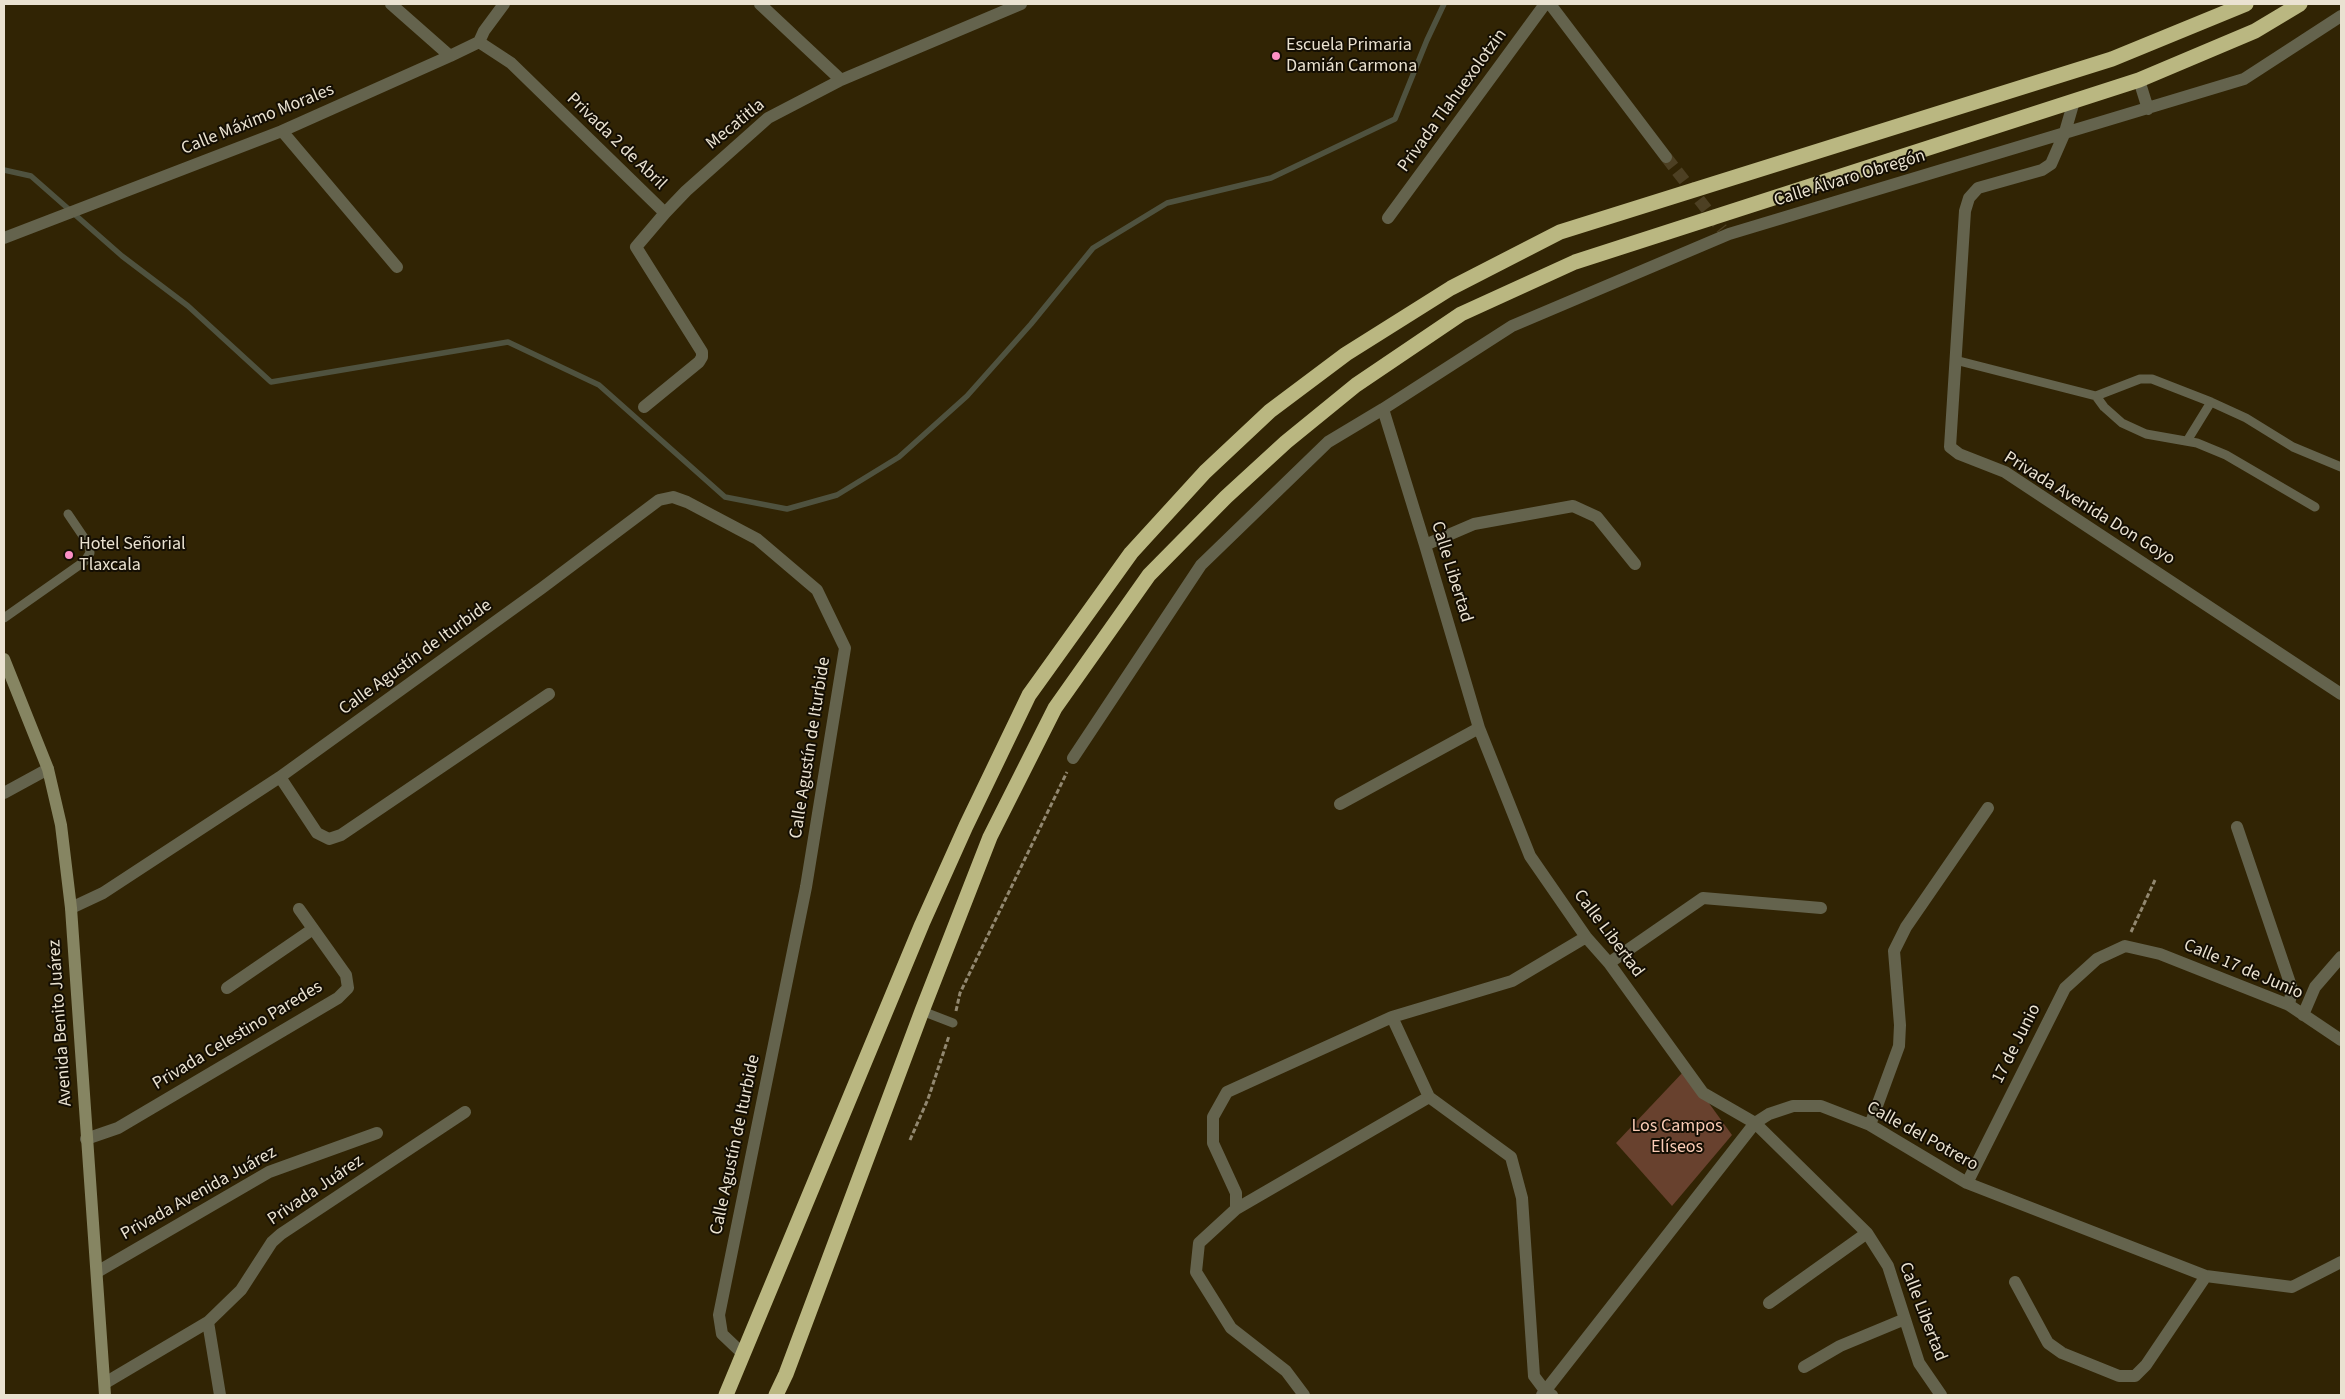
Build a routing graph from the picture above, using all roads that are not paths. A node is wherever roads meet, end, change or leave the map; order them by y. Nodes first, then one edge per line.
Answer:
1 (390, 4) edge
2 (504, 4) edge
3 (760, 4) edge
4 (1021, 4) edge
5 (1545, 4) edge
6 (1550, 4) edge
7 (2246, 4) edge
8 (2300, 4) edge
9 (2341, 16) edge
10 (479, 42) junction
11 (450, 56) junction
12 (841, 80) junction
13 (2139, 80) junction
14 (2074, 101) junction
15 (2148, 109) junction
16 (282, 131) junction
17 (2065, 132) junction
18 (1666, 157) tunnel mouth
19 (665, 213) junction
20 (1388, 218) dead end
21 (4, 238) edge
22 (397, 267) dead end
23 (1955, 360) junction
24 (2096, 396) junction
25 (2211, 402) junction
26 (644, 406) dead end
27 (1383, 410) junction
28 (2186, 441) junction
29 (2341, 467) edge
30 (2315, 507) dead end
31 (68, 514) dead end
32 (1425, 545) junction
33 (1635, 564) dead end
34 (4, 618) edge
35 (4, 659) edge
36 (549, 694) dead end
37 (2341, 694) edge
38 (1479, 728) junction
39 (1073, 758) road end
40 (48, 769) junction
41 (280, 777) junction
42 (4, 793) edge
43 (1340, 804) dead end
44 (1988, 808) dead end
45 (2237, 827) dead end
46 (71, 908) junction
47 (299, 908) dead end
48 (1821, 908) dead end
49 (313, 929) junction
50 (1586, 937) junction
51 (2125, 946) joint
52 (2341, 957) edge
53 (1609, 963) junction
54 (227, 988) dead end
55 (2289, 1005) junction
56 (922, 1011) junction
57 (2303, 1015) junction
58 (1392, 1017) junction
59 (953, 1023) road end
60 (2338, 1033) edge
61 (1429, 1097) junction
62 (465, 1112) dead end
63 (1755, 1123) junction
64 (1870, 1125) junction
65 (377, 1133) dead end
66 (86, 1140) junction
67 (1967, 1183) junction
68 (1236, 1209) junction
69 (1867, 1233) junction
70 (2341, 1262) edge
71 (97, 1272) junction
72 (2206, 1276) junction
73 (2015, 1282) dead end
74 (1769, 1303) dead end
75 (1905, 1319) junction
76 (208, 1322) junction
77 (742, 1353) junction
78 (1804, 1367) dead end
79 (104, 1389) edge
80 (1547, 1394) edge
81 (220, 1395) edge
82 (726, 1395) edge
83 (776, 1395) edge
84 (1304, 1395) edge
85 (1940, 1395) edge

1 - 11 street
2 - 10 street
3 - 12 street
4 - 12 street, Mecatitla
5 - 20 street, Privada Tlahuexolotzin
6 - 18 street
7 - 77 highway
8 - 13 highway
9 - 15 street, Calle Álvaro Obregón
10 - 11 street, Calle Máximo Morales
10 - 19 street, Privada 2 de Abril
11 - 16 street, Calle Máximo Morales
12 - 19 street, Mecatitla
13 - 14 highway
13 - 15 street
14 - 17 street
14 - 56 highway
15 - 17 street, Calle Álvaro Obregón
16 - 21 street, Calle Máximo Morales
16 - 22 street
17 - 23 street, Privada Avenida Don Goyo
17 - 27 street, Calle Álvaro Obregón
19 - 26 street, Privada 2 de Abril
23 - 24 lane
23 - 37 street, Privada Avenida Don Goyo
24 - 25 lane
24 - 28 lane
25 - 28 lane
25 - 29 lane
27 - 32 street, Calle Libertad
27 - 39 street, Calle Álvaro Obregón
28 - 30 lane
31 - 34 lane
32 - 33 street
32 - 38 street, Calle Libertad
35 - 40 main road, Avenida Benito Juárez
36 - 41 street
38 - 43 street
38 - 50 street, Calle Libertad
40 - 42 street
40 - 46 main road, Avenida Benito Juárez
41 - 46 street, Calle Agustín de Iturbide
41 - 77 street, Calle Agustín de Iturbide
44 - 64 street
45 - 55 street
46 - 66 main road, Avenida Benito Juárez
47 - 49 street, Privada Celestino Paredes
48 - 53 street
49 - 54 street
49 - 66 street, Privada Celestino Paredes
50 - 53 street, Calle Libertad
50 - 58 street
51 - 55 street, Calle 17 de Junio
51 - 67 street, 17 de Junio
52 - 57 street
53 - 63 street, Calle Libertad
55 - 57 street, Calle 17 de Junio
56 - 59 lane
56 - 83 highway
57 - 60 street, Calle 17 de Junio
58 - 61 street
58 - 68 street
61 - 68 street
61 - 80 street
62 - 76 street, Privada Juárez
63 - 64 street, Calle del Potrero
63 - 69 street, Calle Libertad
63 - 80 street, Calle del Potrero
64 - 67 street, Calle del Potrero
65 - 71 street, Privada Avenida Juárez
66 - 71 main road, Avenida Benito Juárez
67 - 72 street, Calle del Potrero
68 - 84 street
69 - 74 street
69 - 75 street, Calle Libertad
70 - 72 street, Calle del Potrero
71 - 79 main road, Avenida Benito Juárez
72 - 73 street
75 - 78 street
75 - 85 street, Calle Libertad
76 - 79 street, Privada Juárez
76 - 81 street
77 - 82 highway

